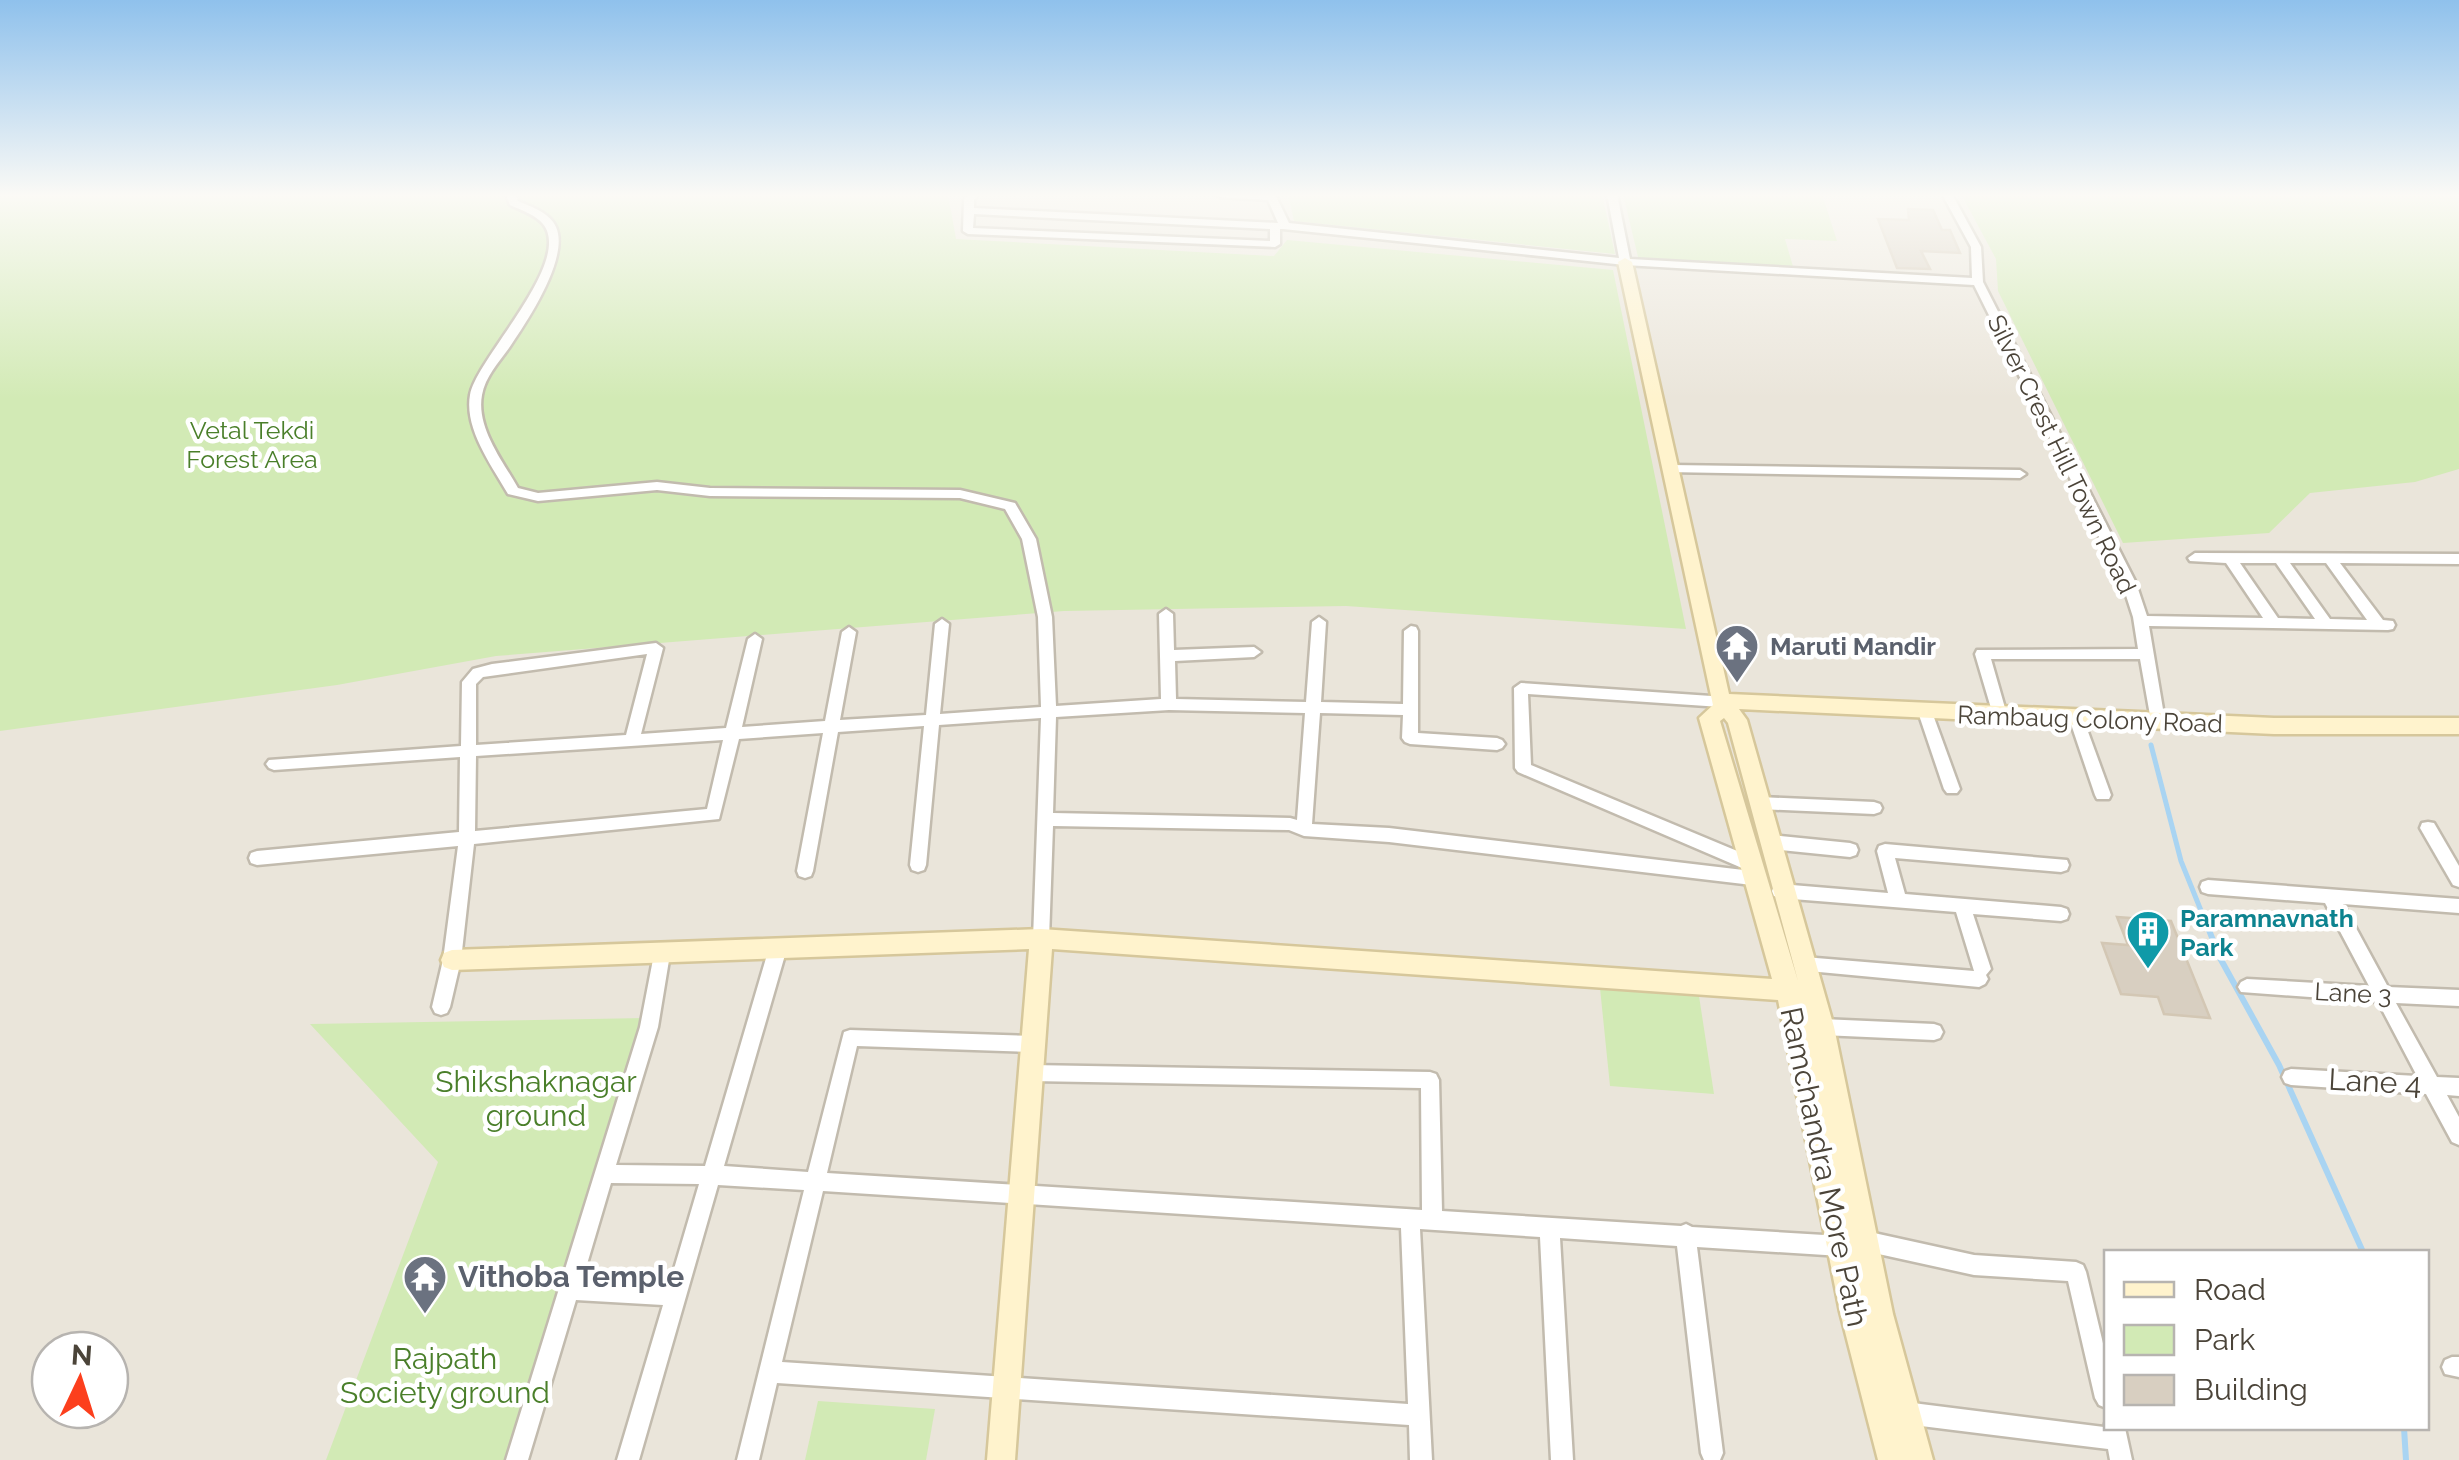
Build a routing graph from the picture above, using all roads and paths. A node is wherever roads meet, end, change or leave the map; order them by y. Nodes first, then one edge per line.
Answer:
1 (548, 262) edge
2 (1624, 262) edge
3 (1626, 262) edge
4 (1977, 262) edge
5 (1978, 282) junction
6 (1670, 469) junction
7 (2020, 474) dead end
8 (2196, 558) dead end
9 (2230, 558) junction
10 (2280, 559) junction
11 (2330, 559) junction
12 (2459, 559) edge
13 (1166, 614) dead end
14 (2140, 621) junction
15 (1319, 622) dead end
16 (2274, 623) junction
17 (942, 624) dead end
18 (2326, 624) junction
19 (1412, 631) dead end
20 (849, 632) dead end
21 (755, 639) dead end
22 (1254, 652) dead end
23 (2146, 654) junction
24 (1168, 656) junction
25 (1170, 704) junction
26 (1314, 705) junction
27 (1722, 705) junction
28 (1411, 710) junction
29 (1049, 711) junction
30 (1925, 712) junction
31 (2000, 714) junction
32 (2076, 718) junction
33 (934, 719) junction
34 (2158, 721) junction
35 (834, 725) junction
36 (2459, 726) edge
37 (734, 732) junction
38 (632, 739) junction
39 (1497, 744) dead end
40 (465, 750) junction
41 (274, 764) dead end
42 (1952, 789) dead end
43 (2102, 795) dead end
44 (1760, 803) junction
45 (1874, 808) dead end
46 (1045, 819) junction
47 (2428, 828) dead end
48 (1304, 830) junction
49 (468, 837) junction
50 (1770, 842) junction
51 (1850, 850) dead end
52 (258, 858) dead end
53 (918, 865) dead end
54 (2061, 865) dead end
55 (806, 872) dead end
56 (1752, 877) junction
57 (2459, 880) edge
58 (2208, 888) dead end
59 (1784, 892) junction
60 (2330, 896) junction
61 (1898, 900) junction
62 (1962, 905) junction
63 (2459, 906) edge
64 (2061, 914) dead end
65 (1041, 939) junction
66 (778, 948) junction
67 (661, 954) junction
68 (452, 960) junction
69 (1804, 965) junction
70 (2247, 987) dead end
71 (1799, 991) junction
72 (2385, 995) junction
73 (2459, 998) edge
74 (441, 1007) dead end
75 (1822, 1027) junction
76 (1934, 1032) dead end
77 (1033, 1044) junction
78 (1031, 1072) junction
79 (2291, 1077) dead end
80 (2432, 1085) junction
81 (2459, 1087) edge
82 (2459, 1136) edge
83 (605, 1174) junction
84 (712, 1175) junction
85 (818, 1182) junction
86 (1021, 1196) junction
87 (1421, 1219) junction
88 (1548, 1226) junction
89 (1686, 1234) junction
90 (1853, 1244) junction
91 (570, 1290) junction
92 (676, 1296) junction
93 (771, 1372) junction
94 (1007, 1389) junction
95 (2104, 1390) edge
96 (1906, 1413) junction
97 (1420, 1415) junction
98 (2117, 1442) edge
99 (1712, 1453) dead end
100 (518, 1460) edge
101 (628, 1460) edge
102 (748, 1460) edge
103 (1002, 1460) edge
104 (1420, 1460) edge
105 (1562, 1460) edge
106 (1892, 1460) edge
107 (1919, 1460) edge

1 - 29 street
2 - 6 street, Ramchandra More Path
3 - 5 street
4 - 5 street, Silver Crest Hill Town Road
5 - 14 street, Silver Crest Hill Town Road
6 - 7 street
6 - 27 street, Ramchandra More Path
8 - 9 street
9 - 10 street
9 - 16 street
10 - 11 street
10 - 18 street
11 - 12 street
11 - 18 street
13 - 24 street
14 - 16 street
14 - 23 street, Silver Crest Hill Town Road
15 - 26 street
16 - 18 street
17 - 33 street
19 - 28 street
20 - 35 street
21 - 37 street
22 - 24 street
23 - 31 street
23 - 34 street, Silver Crest Hill Town Road
24 - 25 street
25 - 26 street
25 - 29 street
26 - 28 street
26 - 48 street
27 - 30 street, Rambaug Colony Road
27 - 44 street, Ramchandra More Path
27 - 56 street, Ramchandra More Path
27 - 56 street
28 - 39 street
29 - 33 street
29 - 46 street
30 - 31 street, Rambaug Colony Road
30 - 42 street
31 - 32 street, Rambaug Colony Road
32 - 34 street, Rambaug Colony Road
32 - 43 street
33 - 35 street
33 - 53 street
34 - 36 street, Rambaug Colony Road
35 - 37 street
35 - 55 street
37 - 38 street
37 - 49 street
38 - 40 street
38 - 40 street
40 - 41 street
40 - 49 street
44 - 45 street
44 - 50 street, Ramchandra More Path
46 - 48 street
46 - 65 street
47 - 57 street
48 - 56 street
49 - 52 street
49 - 68 street
50 - 51 street
50 - 59 street, Ramchandra More Path
54 - 61 street
56 - 59 street
56 - 71 street, Ramchandra More Path
58 - 60 street
59 - 61 street
59 - 69 street, Ramchandra More Path
60 - 63 street
60 - 72 street
61 - 62 street
62 - 64 street
62 - 69 street
65 - 66 street
65 - 71 street
65 - 77 street
66 - 67 street
66 - 84 street
67 - 68 street
67 - 83 street
68 - 74 street
69 - 71 street, Ramchandra More Path
70 - 72 street, Lane 3
71 - 75 street, Ramchandra More Path
71 - 90 street, Ramchandra More Path
72 - 73 street, Lane 3
72 - 80 street
75 - 76 street
75 - 90 street, Ramchandra More Path
77 - 78 street
77 - 85 street
78 - 86 street
78 - 87 street
79 - 80 street, Lane 4
80 - 81 street, Lane 4
80 - 82 street
83 - 84 street
83 - 91 street
84 - 85 street
84 - 92 street
85 - 86 street
85 - 93 street
86 - 87 street
86 - 94 street
87 - 88 street
87 - 97 street
88 - 89 street
88 - 105 street
89 - 90 street
89 - 99 street
90 - 95 street
90 - 96 street, Ramchandra More Path
90 - 106 street, Ramchandra More Path
91 - 92 street
91 - 100 street
92 - 101 street
93 - 94 street
93 - 102 street
94 - 97 street
94 - 103 street
96 - 98 street
96 - 107 street, Ramchandra More Path
97 - 104 street

